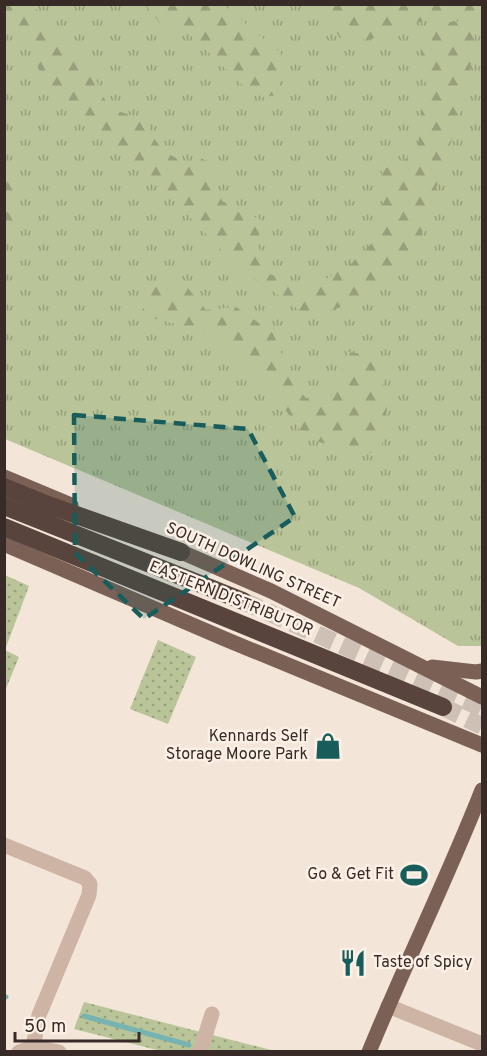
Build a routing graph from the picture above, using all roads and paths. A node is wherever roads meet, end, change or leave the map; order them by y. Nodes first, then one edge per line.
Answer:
1 (4, 477) edge
2 (4, 487) edge
3 (4, 506) edge
4 (4, 527) edge
5 (4, 544) edge
6 (181, 552) junction
7 (243, 602) tunnel mouth
8 (423, 666) junction
9 (483, 671) edge
10 (483, 697) edge
11 (443, 707) tunnel mouth
12 (483, 745) edge
13 (483, 790) edge
14 (4, 845) edge
15 (388, 1006) junction
16 (212, 1014) dead end
17 (483, 1044) edge
18 (26, 1049) edge
19 (59, 1052) edge
20 (200, 1052) edge
21 (369, 1052) edge

1 - 6 main road, SOUTH DOWLING STREET
2 - 6 highway
3 - 7 highway, EASTERN DISTRIBUTOR
4 - 11 highway, EASTERN DISTRIBUTOR
5 - 12 main road
6 - 8 main road, SOUTH DOWLING STREET
8 - 9 main road
8 - 10 main road, SOUTH DOWLING STREET
13 - 15 main road
14 - 18 street
15 - 17 street
15 - 21 main road
16 - 20 street
18 - 19 street

